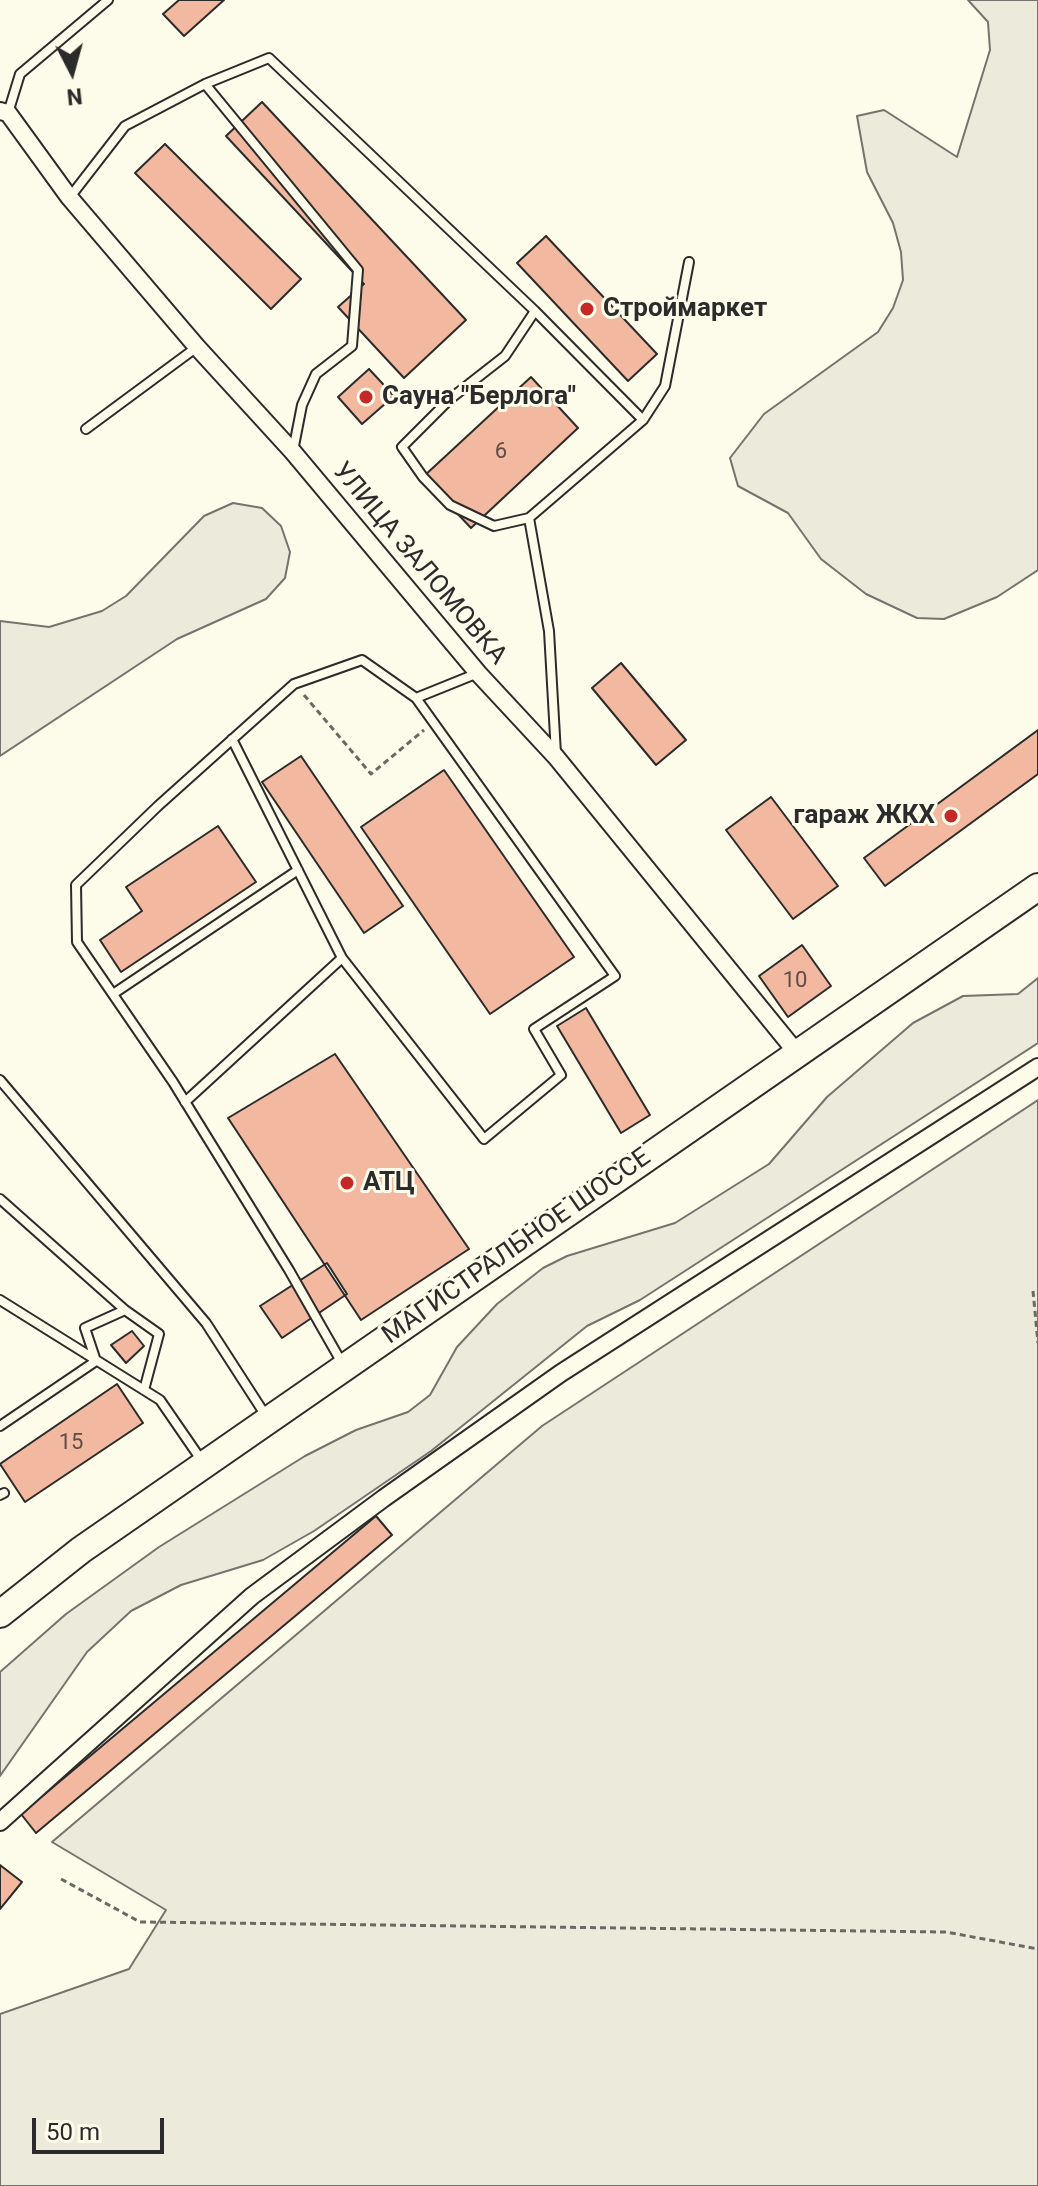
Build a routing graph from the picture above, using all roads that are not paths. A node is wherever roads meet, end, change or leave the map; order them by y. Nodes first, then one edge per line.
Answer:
1 (108, 0) edge
2 (205, 84) junction
3 (4, 112) edge
4 (69, 197) junction
5 (689, 262) dead end
6 (535, 311) junction
7 (197, 347) junction
8 (643, 420) junction
9 (86, 429) dead end
10 (293, 452) junction
11 (529, 518) junction
12 (478, 673) junction
13 (416, 698) junction
14 (232, 739) junction
15 (556, 757) junction
16 (298, 870) junction
17 (1038, 887) edge
18 (342, 958) junction
19 (113, 994) junction
20 (797, 1053) junction
21 (1038, 1067) edge
22 (0, 1080) edge
23 (185, 1102) junction
24 (0, 1199) edge
25 (0, 1300) edge
26 (125, 1310) junction
27 (96, 1361) junction
28 (344, 1367) junction
29 (144, 1390) junction
30 (269, 1420) junction
31 (0, 1426) edge
32 (205, 1465) junction
33 (0, 1614) edge
34 (0, 1822) edge

1 - 3 lane
2 - 4 lane
2 - 6 lane
2 - 10 lane
3 - 4 street, УЛИЦА ЗАЛОМОВКА
4 - 7 street, УЛИЦА ЗАЛОМОВКА
5 - 8 lane
6 - 8 lane
6 - 11 lane
7 - 9 lane
7 - 10 street, УЛИЦА ЗАЛОМОВКА
8 - 11 lane
10 - 12 street, УЛИЦА ЗАЛОМОВКА
11 - 15 lane
12 - 13 lane
12 - 15 street, УЛИЦА ЗАЛОМОВКА
13 - 14 lane
13 - 18 lane
14 - 16 lane
14 - 19 lane
15 - 20 street, УЛИЦА ЗАЛОМОВКА
16 - 18 lane
16 - 19 lane
17 - 20 main road, МАГИСТРАЛЬНОЕ ШОССЕ
18 - 23 lane
19 - 23 lane
20 - 28 main road, МАГИСТРАЛЬНОЕ ШОССЕ
21 - 34 street
22 - 30 lane
23 - 28 lane
24 - 26 lane
25 - 27 lane
26 - 27 lane
26 - 29 lane
27 - 29 lane
27 - 31 lane
28 - 30 main road, МАГИСТРАЛЬНОЕ ШОССЕ
29 - 32 lane
30 - 32 main road, МАГИСТРАЛЬНОЕ ШОССЕ
32 - 33 main road, МАГИСТРАЛЬНОЕ ШОССЕ

